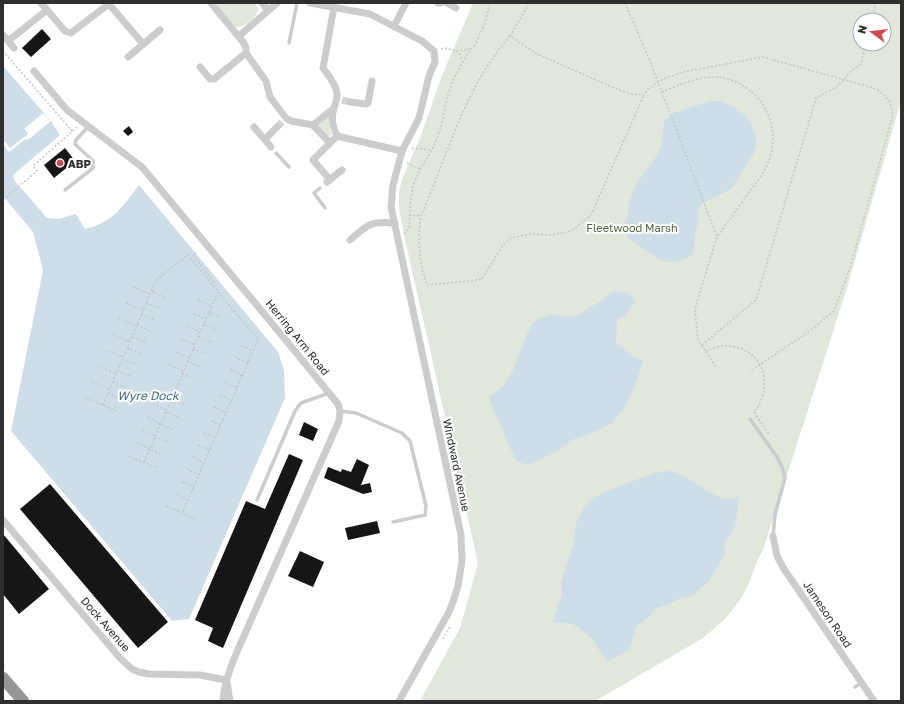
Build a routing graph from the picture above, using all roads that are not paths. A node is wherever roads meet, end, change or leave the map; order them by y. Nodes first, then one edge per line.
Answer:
1 (41, 3) edge
2 (110, 3) edge
3 (211, 3) edge
4 (262, 3) edge
5 (277, 3) edge
6 (297, 3) edge
7 (310, 3) edge
8 (406, 3) edge
9 (438, 3) edge
10 (441, 3) edge
11 (447, 3) edge
12 (334, 7) junction
13 (456, 8) dead end
14 (47, 10) junction
15 (268, 10) junction
16 (394, 26) junction
17 (160, 30) dead end
18 (3, 35) edge
19 (239, 36) junction
20 (8, 41) junction
21 (289, 43) dead end
22 (143, 44) junction
23 (14, 48) dead end
24 (246, 53) junction
25 (128, 57) dead end
26 (200, 67) dead end
27 (34, 71) dead end
28 (372, 81) dead end
29 (350, 102) tunnel mouth
30 (333, 109) junction
31 (86, 124) junction
32 (313, 125) junction
33 (254, 127) dead end
34 (277, 127) tunnel mouth
35 (337, 136) junction
36 (265, 139) junction
37 (330, 143) junction
38 (271, 146) dead end
39 (404, 148) junction
40 (276, 153) dead end
41 (289, 167) dead end
42 (342, 170) dead end
43 (320, 188) dead end
44 (65, 190) dead end
45 (325, 208) dead end
46 (395, 223) junction
47 (350, 240) dead end
48 (329, 392) junction
49 (340, 411) junction
50 (750, 419) dead end
51 (257, 500) dead end
52 (3, 520) edge
53 (393, 522) dead end
54 (773, 536) joint
55 (3, 678) edge
56 (226, 680) junction
57 (24, 701) edge
58 (223, 701) edge
59 (230, 701) edge
60 (399, 701) edge
61 (874, 701) edge

1 - 14 street
2 - 14 street
2 - 22 street
3 - 19 street
4 - 15 street
5 - 15 street
6 - 21 lane
7 - 12 street
8 - 16 street
9 - 10 street
11 - 13 street
12 - 16 street
12 - 30 street
14 - 20 street
15 - 19 street
16 - 39 street, Windward Avenue
17 - 22 street
18 - 20 street
19 - 24 street
20 - 23 street
22 - 25 street
24 - 26 street
24 - 32 street
27 - 31 street, Herring Arm Road
28 - 29 street
30 - 32 street
30 - 35 street
31 - 44 lane
31 - 48 street, Herring Arm Road
32 - 37 street
33 - 36 street
34 - 36 street
35 - 37 street
35 - 39 street
36 - 38 street
37 - 42 street
39 - 46 street, Windward Avenue
40 - 41 lane
43 - 45 lane
46 - 47 street
46 - 60 street, Windward Avenue
48 - 49 street, Herring Arm Road
48 - 51 lane
49 - 53 lane
49 - 56 street
50 - 54 lane
52 - 56 street, Dock Avenue
54 - 61 street, Jameson Road
55 - 57 highway
56 - 58 street
56 - 59 street

